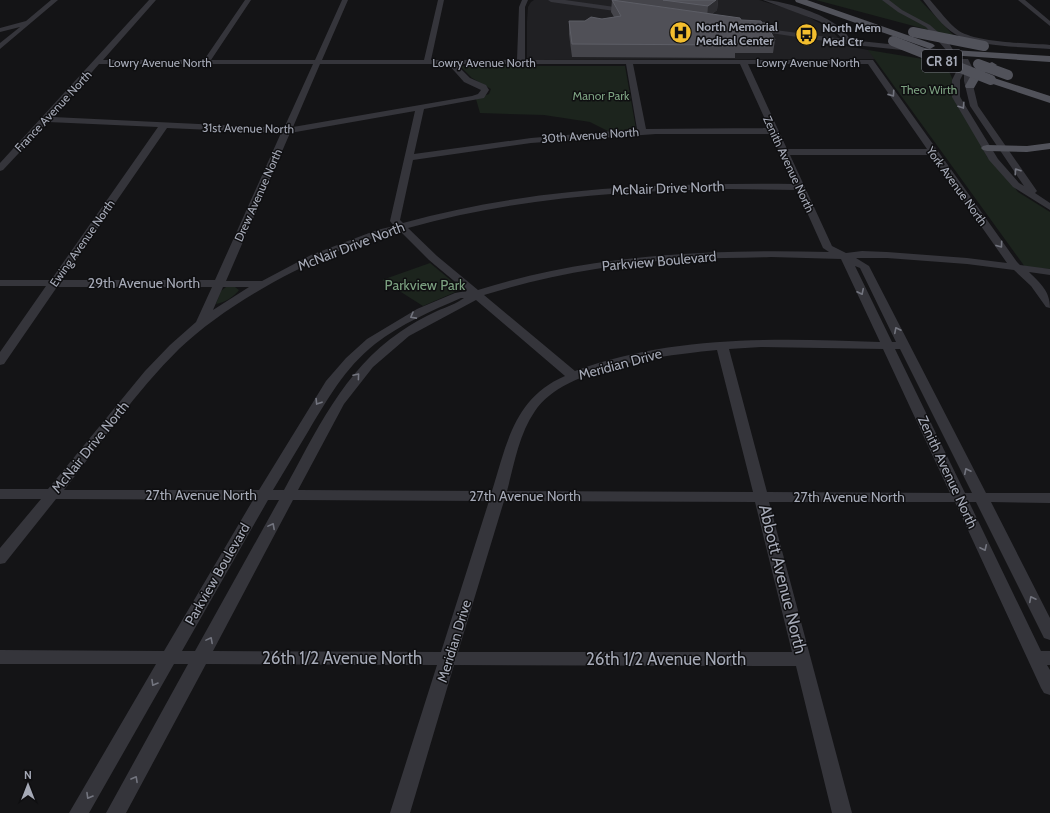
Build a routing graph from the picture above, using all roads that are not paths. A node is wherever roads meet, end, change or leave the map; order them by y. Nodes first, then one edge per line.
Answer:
1 (55, 0) edge
2 (153, 0) edge
3 (248, 0) edge
4 (345, 0) edge
5 (441, 0) edge
6 (525, 0) edge
7 (551, 0) edge
8 (766, 0) edge
9 (784, 0) edge
10 (885, 0) edge
11 (926, 0) edge
12 (1021, 0) edge
13 (802, 1) edge
14 (892, 4) junction
15 (635, 12) edge
16 (30, 21) junction
17 (1050, 24) edge
18 (744, 27) edge
19 (0, 30) edge
20 (845, 42) junction
21 (0, 47) edge
22 (1050, 47) edge
23 (1050, 54) edge
24 (958, 56) junction
25 (1050, 59) edge
26 (98, 62) junction
27 (206, 62) junction
28 (317, 62) junction
29 (427, 62) junction
30 (450, 62) junction
31 (521, 62) junction
32 (628, 62) junction
33 (743, 62) junction
34 (870, 62) joint
35 (1016, 62) junction
36 (1050, 63) edge
37 (1021, 79) dead end
38 (996, 82) junction
39 (970, 86) junction
40 (1050, 100) edge
41 (420, 107) junction
42 (1050, 112) edge
43 (46, 119) junction
44 (164, 125) junction
45 (287, 131) junction
46 (774, 131) junction
47 (642, 132) junction
48 (1050, 146) edge
49 (989, 151) junction
50 (1004, 151) junction
51 (783, 152) junction
52 (932, 152) junction
53 (1050, 154) edge
54 (409, 158) junction
55 (0, 168) edge
56 (799, 187) junction
57 (1040, 202) junction
58 (1050, 207) edge
59 (400, 227) junction
60 (845, 256) junction
61 (1018, 269) junction
62 (1050, 272) edge
63 (1028, 277) junction
64 (1050, 280) edge
65 (0, 283) edge
66 (54, 283) junction
67 (218, 283) junction
68 (264, 284) junction
69 (476, 294) junction
70 (1050, 305) edge
71 (201, 324) junction
72 (722, 345) junction
73 (888, 345) junction
74 (905, 346) junction
75 (0, 361) edge
76 (573, 376) junction
77 (0, 494) edge
78 (52, 495) junction
79 (263, 495) junction
80 (289, 495) junction
81 (499, 496) junction
82 (761, 497) junction
83 (960, 498) junction
84 (980, 498) junction
85 (1050, 498) edge
86 (0, 559) edge
87 (1050, 634) edge
88 (0, 657) edge
89 (169, 657) junction
90 (201, 657) junction
91 (448, 658) junction
92 (1043, 658) edge
93 (803, 659) junction
94 (1050, 688) edge
95 (79, 813) edge
96 (116, 813) edge
97 (400, 813) edge
98 (842, 813) edge

1 - 16 street
2 - 26 street, France Avenue North
3 - 27 street
4 - 28 street, Drew Avenue North
5 - 29 street
6 - 31 street
7 - 15 street
8 - 20 street
9 - 38 main road, CR 81, bridge
10 - 14 street
11 - 22 street
12 - 17 street
13 - 23 main road, bridge
13 - 37 main road, CR 81, bridge
14 - 24 street
14 - 24 street
16 - 19 street
16 - 21 street
18 - 20 street
20 - 24 street
24 - 25 main road
24 - 35 main road
24 - 39 street
24 -> 49 street
26 - 27 street, Lowry Avenue North
26 - 43 street, France Avenue North
27 - 28 street, Lowry Avenue North
28 - 29 street, Lowry Avenue North
28 - 45 street, Drew Avenue North
29 - 30 street, Lowry Avenue North
30 - 31 street, Lowry Avenue North
30 - 41 street, 31st Avenue North
31 - 32 street, Lowry Avenue North
32 - 33 street, Lowry Avenue North
32 - 47 street
33 - 34 street, Lowry Avenue North
33 - 46 street, Zenith Avenue North
34 -> 52 street, York Avenue North
35 - 36 main road
35 - 39 main road
38 - 40 main road, CR 81
38 - 42 main road
39 - 50 street
41 - 45 street, 31st Avenue North
41 - 54 street
43 - 44 street, 31st Avenue North
43 - 55 street, France Avenue North
44 - 45 street, 31st Avenue North
44 - 66 street, Ewing Avenue North
45 - 67 street, Drew Avenue North
46 - 47 street, 30th Avenue North
46 - 51 street, Zenith Avenue North
47 - 54 street, 30th Avenue North
48 - 50 main road
49 - 50 main road
49 - 57 street
50 - 53 main road
57 -> 50 street
51 - 52 street
51 - 56 street, Zenith Avenue North
52 -> 61 street, York Avenue North
54 - 59 street
56 - 59 street, McNair Drive North
56 - 60 street, Zenith Avenue North
57 - 58 street
59 - 68 street, McNair Drive North
59 - 69 street
60 - 61 street, Parkview Boulevard
60 - 63 street, Parkview Boulevard
60 - 69 street, Parkview Boulevard
60 -> 73 street, Zenith Avenue North
74 -> 60 street, Zenith Avenue North
61 - 62 street, Parkview Boulevard
61 - 63 street, York Avenue North
63 - 64 street, Parkview Boulevard
63 - 70 street, York Avenue North
65 - 66 street, 29th Avenue North
66 - 67 street, 29th Avenue North
66 - 75 street, Ewing Avenue North
67 - 68 street, 29th Avenue North
67 - 71 street, Drew Avenue North
68 - 71 street, McNair Drive North
69 - 76 street
69 -> 79 street, Parkview Boulevard
80 -> 69 street, Parkview Boulevard
71 - 78 street, McNair Drive North
72 - 73 street, Meridian Drive
72 - 76 street, Meridian Drive
72 - 82 street, Abbott Avenue North
73 - 74 street, Meridian Drive
73 - 83 street, Zenith Avenue North
84 -> 74 street, Zenith Avenue North
76 - 81 street, Meridian Drive
77 - 78 street, 27th Avenue North
78 - 79 street, 27th Avenue North
78 - 86 street, McNair Drive North
79 - 80 street, 27th Avenue North
79 - 89 street, Parkview Boulevard
80 - 81 street, 27th Avenue North
90 -> 80 street, Parkview Boulevard
81 - 82 street, 27th Avenue North
81 - 91 street, Meridian Drive
82 - 83 street, 27th Avenue North
82 - 93 street, Abbott Avenue North
83 - 84 street, 27th Avenue North
83 -> 92 street, Zenith Avenue North
84 - 85 street, 27th Avenue North
87 -> 84 street, Zenith Avenue North
88 - 89 street, 26th 1/2 Avenue North
89 - 90 street, 26th 1/2 Avenue North
89 -> 95 street, Parkview Boulevard
90 - 91 street, 26th 1/2 Avenue North
96 -> 90 street, Parkview Boulevard
91 - 93 street, 26th 1/2 Avenue North
91 - 97 street, Meridian Drive
92 - 94 street, Zenith Avenue North
93 - 98 street, Abbott Avenue North

